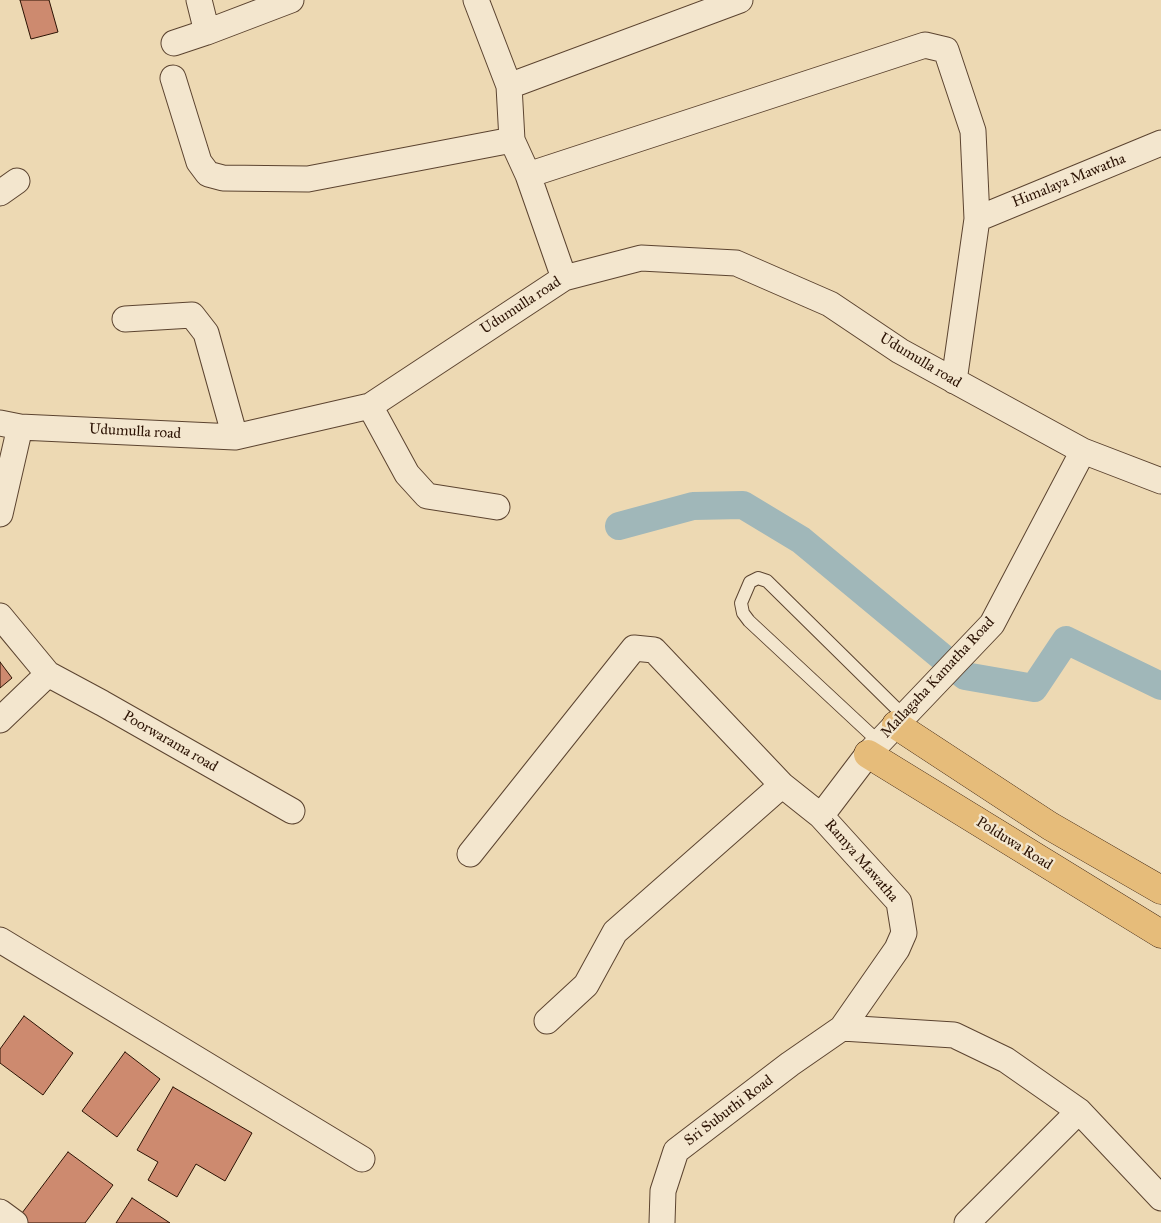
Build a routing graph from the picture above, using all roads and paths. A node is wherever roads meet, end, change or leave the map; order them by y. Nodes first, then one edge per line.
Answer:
1 (199, 0) edge
2 (291, 0) edge
3 (476, 0) edge
4 (740, 0) edge
5 (207, 32) junction
6 (174, 43) dead end
7 (173, 78) dead end
8 (510, 86) junction
9 (512, 140) junction
10 (1161, 143) edge
11 (528, 175) junction
12 (977, 219) junction
13 (564, 278) junction
14 (125, 319) dead end
15 (954, 381) junction
16 (370, 406) junction
17 (10, 425) edge
18 (235, 437) junction
19 (1083, 451) junction
20 (1161, 481) edge
21 (497, 506) dead end
22 (0, 514) edge
23 (0, 616) edge
24 (48, 674) junction
25 (0, 720) edge
26 (887, 734) junction
27 (782, 785) junction
28 (292, 811) dead end
29 (821, 816) junction
30 (470, 854) dead end
31 (1161, 890) edge
32 (1161, 934) edge
33 (0, 940) edge
34 (547, 1021) dead end
35 (842, 1028) junction
36 (1079, 1111) junction
37 (362, 1160) dead end
38 (1161, 1198) edge
39 (0, 1212) edge
40 (15, 1223) edge
41 (662, 1223) edge
42 (967, 1223) edge

1 - 5 street
2 - 5 street
3 - 8 street
4 - 8 street
5 - 6 street
7 - 9 street
8 - 9 street
9 - 11 street
10 - 12 street, Himalaya Mawatha
11 - 12 street
11 - 13 street
12 - 15 street
13 - 15 street, Udumulla road
13 - 16 street, Udumulla road
14 - 18 street
15 - 19 street, Udumulla road
16 - 18 street, Udumulla road
16 - 21 street
17 - 18 street, Udumulla road
17 - 22 street
19 - 20 street, Udumulla road
19 - 26 street, Mallagaha Kamatha Road
23 - 24 street
24 - 25 street
24 - 28 street, Poorwarama road
26 - 26 lane
26 - 29 street, Mallagaha Kamatha Road
26 - 31 main road
26 - 32 main road, Polduwa Road
27 - 29 street, Ramya Mawatha
27 - 30 street, Ramya Mawatha
27 - 34 street
29 - 35 street, Ramya Mawatha
33 - 37 street
35 - 36 street
35 - 41 street, Sri Subuthi Road
36 - 38 street
36 - 42 street
39 - 40 street

